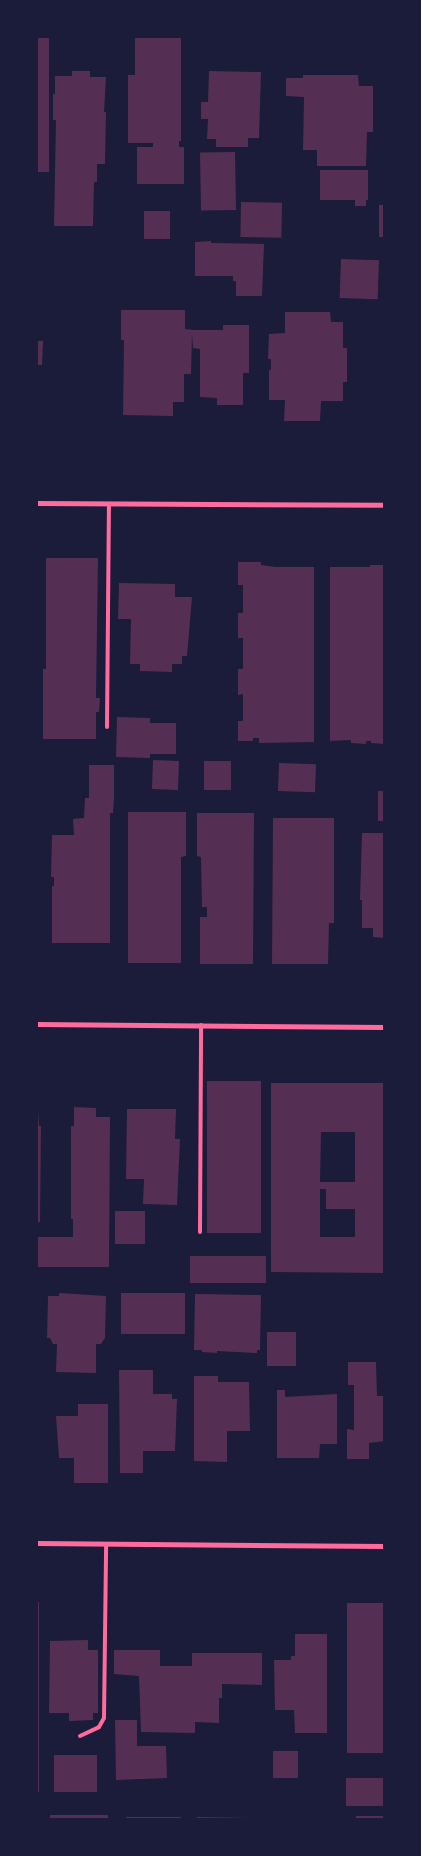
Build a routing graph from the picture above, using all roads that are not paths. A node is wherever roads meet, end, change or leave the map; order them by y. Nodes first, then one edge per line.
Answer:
1 (36, 503) edge
2 (109, 504) junction
3 (385, 505) edge
4 (107, 727) dead end
5 (36, 1024) edge
6 (201, 1025) junction
7 (385, 1028) edge
8 (200, 1232) dead end
9 (36, 1543) edge
10 (106, 1544) junction
11 (385, 1546) edge
12 (80, 1736) dead end

1 - 2 street
2 - 3 street
2 - 4 lane
5 - 6 street
6 - 7 street
6 - 8 lane
9 - 10 street
10 - 11 street
10 - 12 lane

